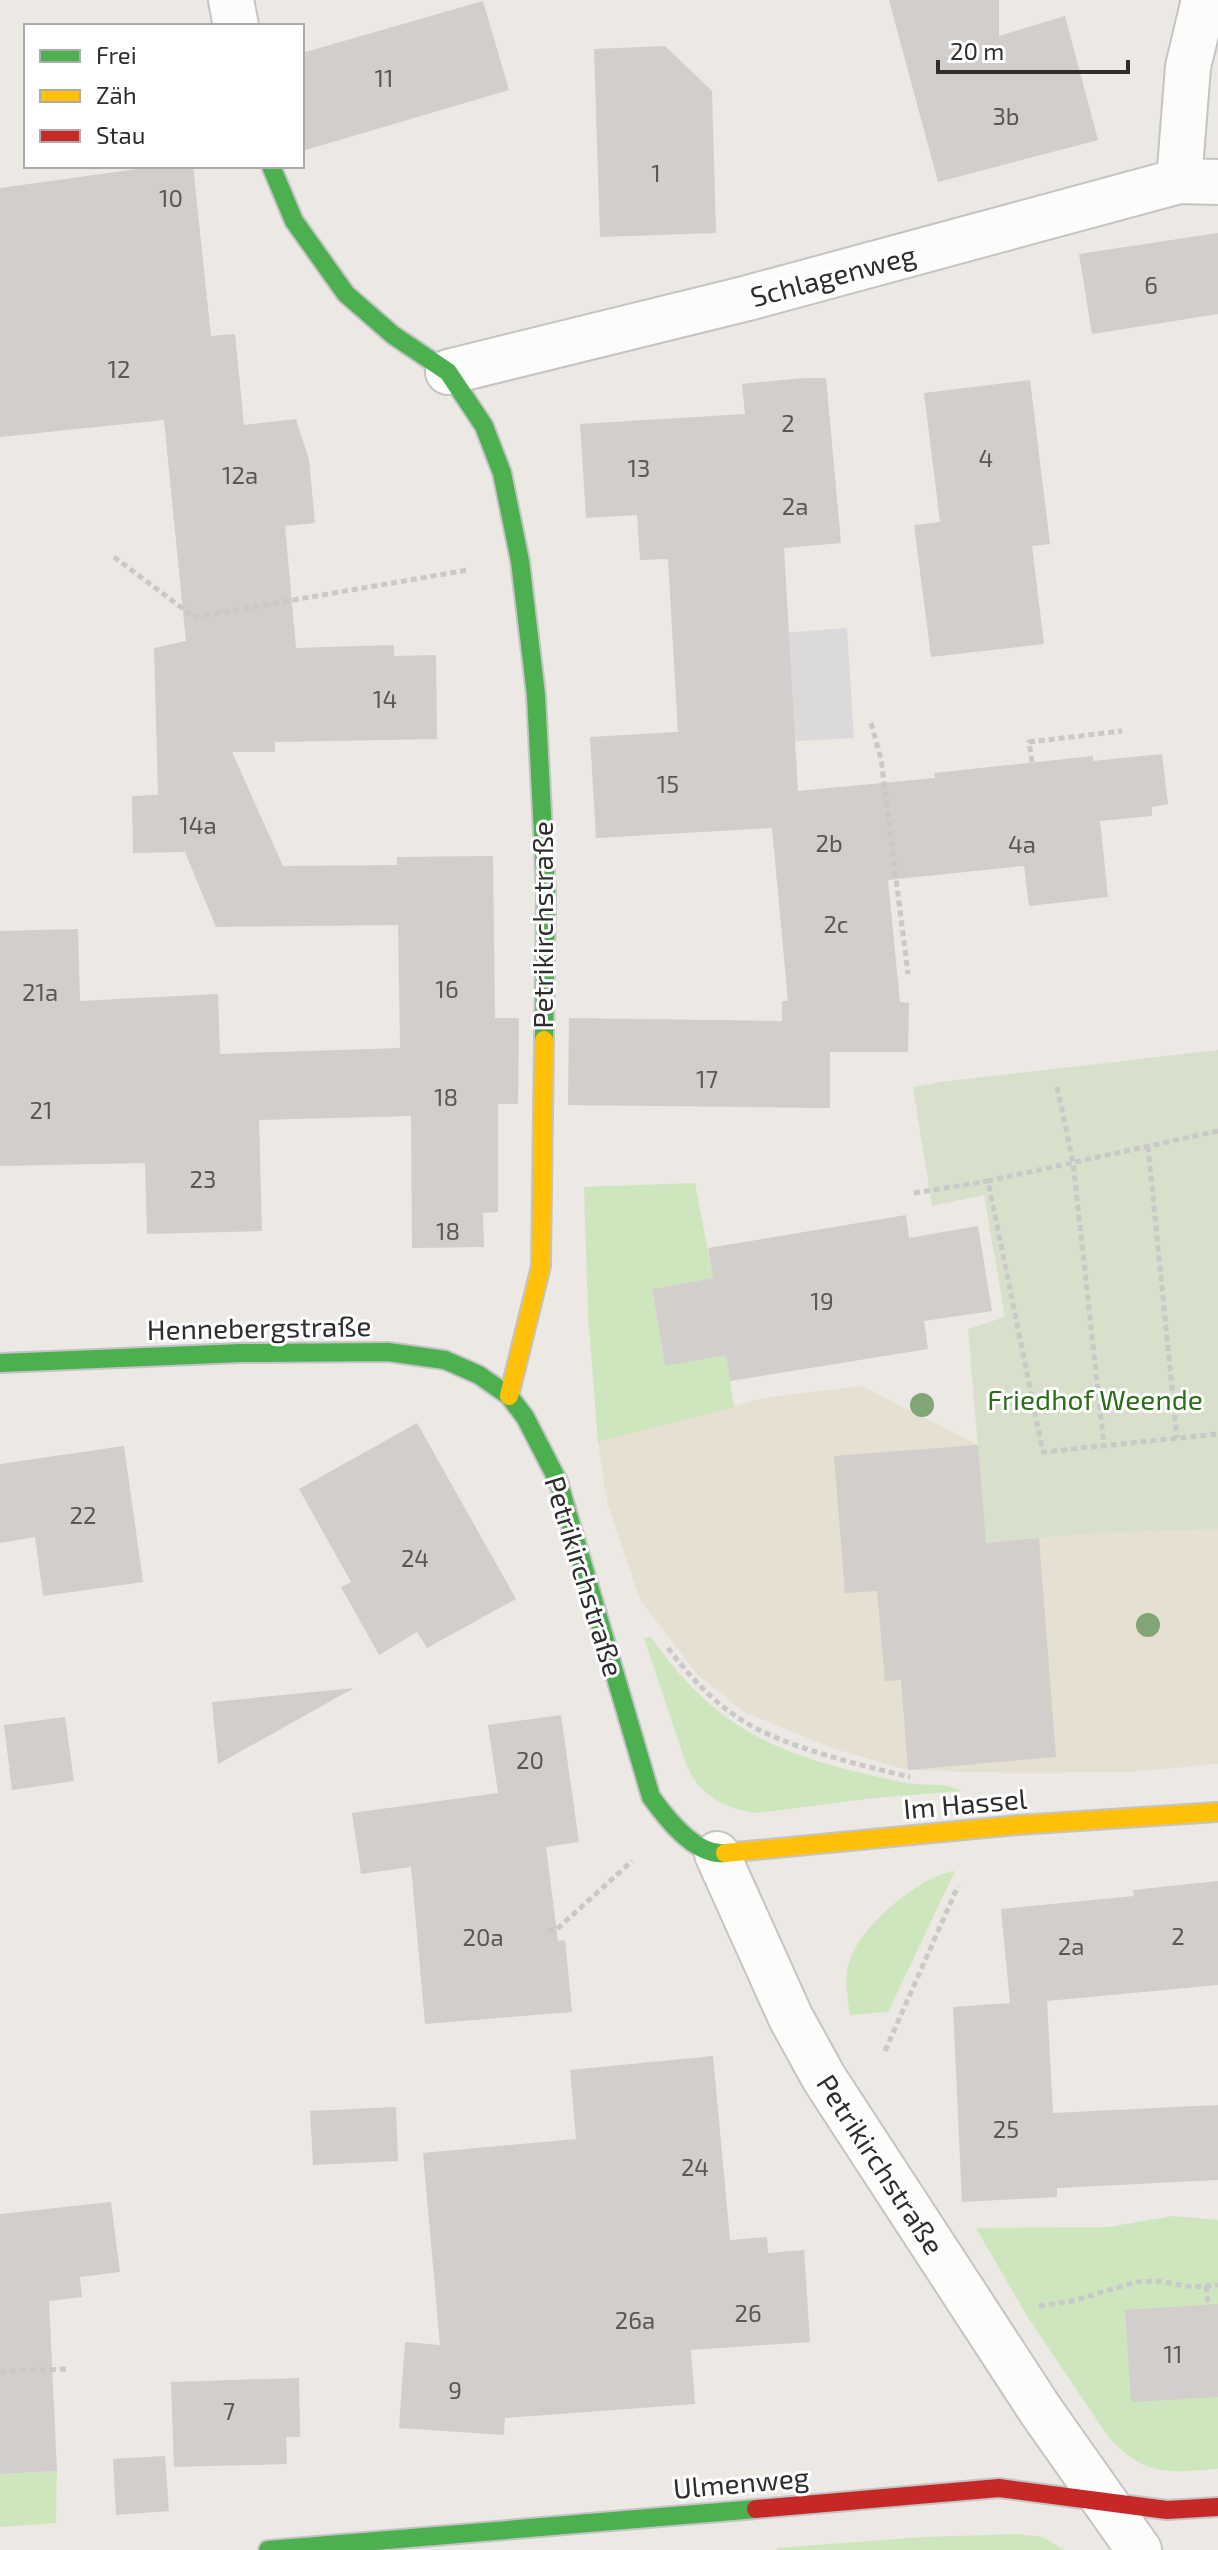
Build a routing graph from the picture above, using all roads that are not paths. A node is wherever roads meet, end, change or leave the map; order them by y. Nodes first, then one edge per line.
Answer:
1 (231, 0) edge
2 (1204, 0) edge
3 (236, 24) edge
4 (272, 168) edge
5 (1198, 182) edge
6 (448, 372) junction
7 (0, 1363) edge
8 (509, 1396) junction
9 (1218, 1812) edge
10 (717, 1854) junction
11 (1105, 2502) junction
12 (1218, 2507) edge
13 (268, 2550) edge
14 (279, 2550) edge
15 (1139, 2550) edge

1 - 3 street
2 - 5 street
4 - 6 street, Petrikirchstraße
5 - 6 street, Schlagenweg
6 - 8 street, Petrikirchstraße
7 - 8 street, Hennebergstraße
8 - 10 street, Petrikirchstraße
9 - 10 street, Im Hassel
10 - 11 street, Petrikirchstraße
11 - 12 street, Ulmenweg
11 - 14 street, Ulmenweg
11 - 15 street, Petrikirchstraße
13 - 14 street, Ulmenweg

